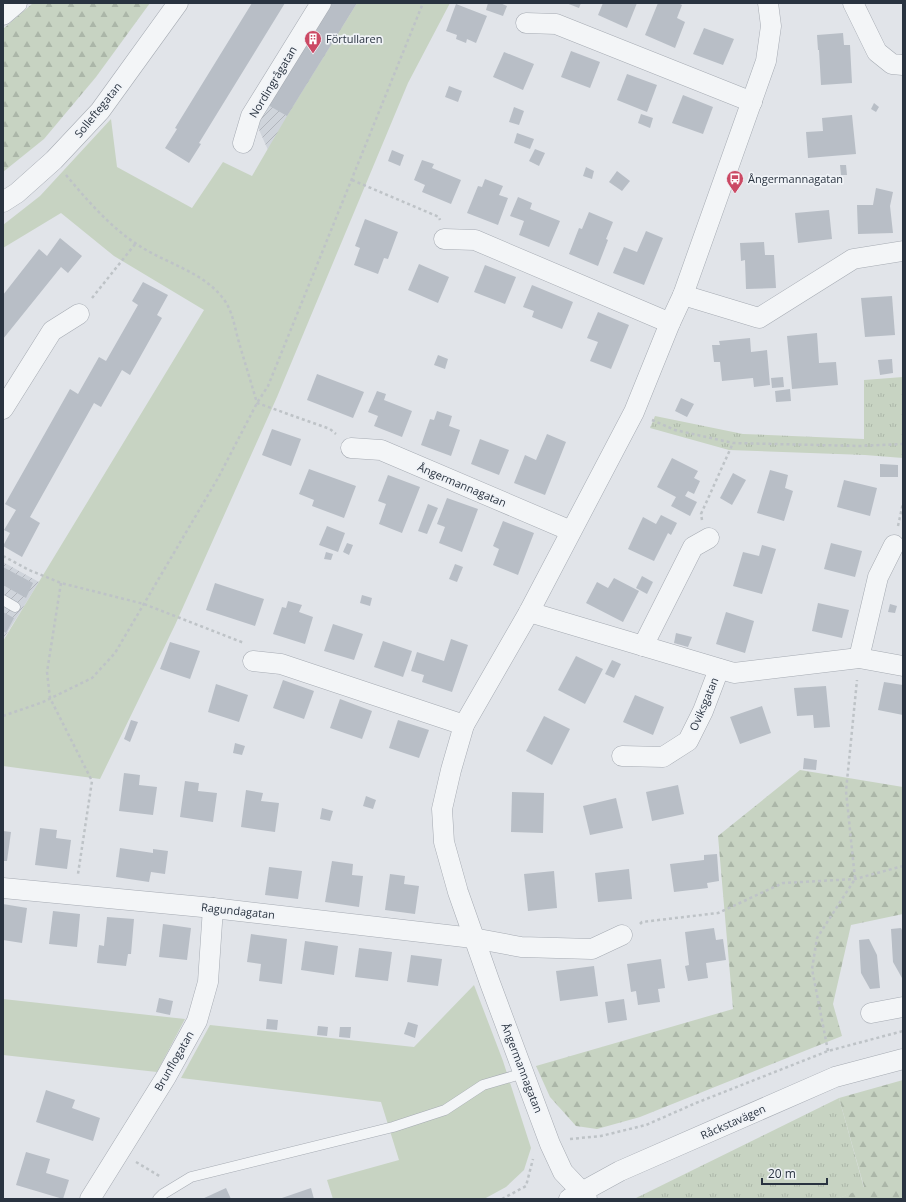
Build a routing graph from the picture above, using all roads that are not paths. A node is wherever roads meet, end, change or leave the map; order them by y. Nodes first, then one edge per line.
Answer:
1 (17, 3) edge
2 (178, 3) edge
3 (321, 3) edge
4 (768, 3) edge
5 (853, 3) edge
6 (3, 15) edge
7 (526, 23) dead end
8 (903, 65) edge
9 (752, 102) junction
10 (243, 143) dead end
11 (3, 202) edge
12 (444, 238) road end
13 (903, 251) edge
14 (683, 295) junction
15 (79, 314) road end
16 (670, 323) junction
17 (3, 409) edge
18 (351, 448) road end
19 (570, 532) junction
20 (709, 538) road end
21 (894, 545) dead end
22 (3, 600) edge
23 (16, 607) dead end
24 (530, 612) junction
25 (643, 646) junction
26 (859, 658) junction
27 (253, 661) road end
28 (903, 666) edge
29 (718, 669) junction
30 (464, 725) junction
31 (622, 756) dead end
32 (3, 888) edge
33 (213, 908) junction
34 (622, 935) road end
35 (473, 938) junction
36 (903, 1007) edge
37 (870, 1013) dead end
38 (903, 1059) edge
39 (524, 1073) junction
40 (580, 1197) edge
41 (90, 1199) edge
42 (158, 1199) edge

1 - 6 street
2 - 11 street, Solleftegatan
3 - 10 street, Nordingrågatan
4 - 9 street, Ångermannagatan
5 - 8 street
7 - 9 street
9 - 14 street, Ångermannagatan
12 - 16 street
13 - 14 street
14 - 16 street, Ångermannagatan
15 - 17 street
16 - 19 street, Ångermannagatan
18 - 19 street, Ångermannagatan
19 - 24 street, Ångermannagatan
20 - 25 street
21 - 26 street
22 - 23 lane
24 - 25 street, Oviksgatan
24 - 30 street, Ångermannagatan
25 - 29 street, Oviksgatan
26 - 28 street, Oviksgatan
26 - 29 street, Oviksgatan
27 - 30 street
29 - 31 street, Oviksgatan
30 - 35 street, Ångermannagatan
32 - 33 street, Ragundagatan
33 - 35 street, Ragundagatan
33 - 41 street, Brunflogatan
34 - 35 street
35 - 39 street, Ångermannagatan
36 - 37 street
38 - 40 street, Råckstavägen
39 - 40 street, Ångermannagatan
39 - 42 lane

